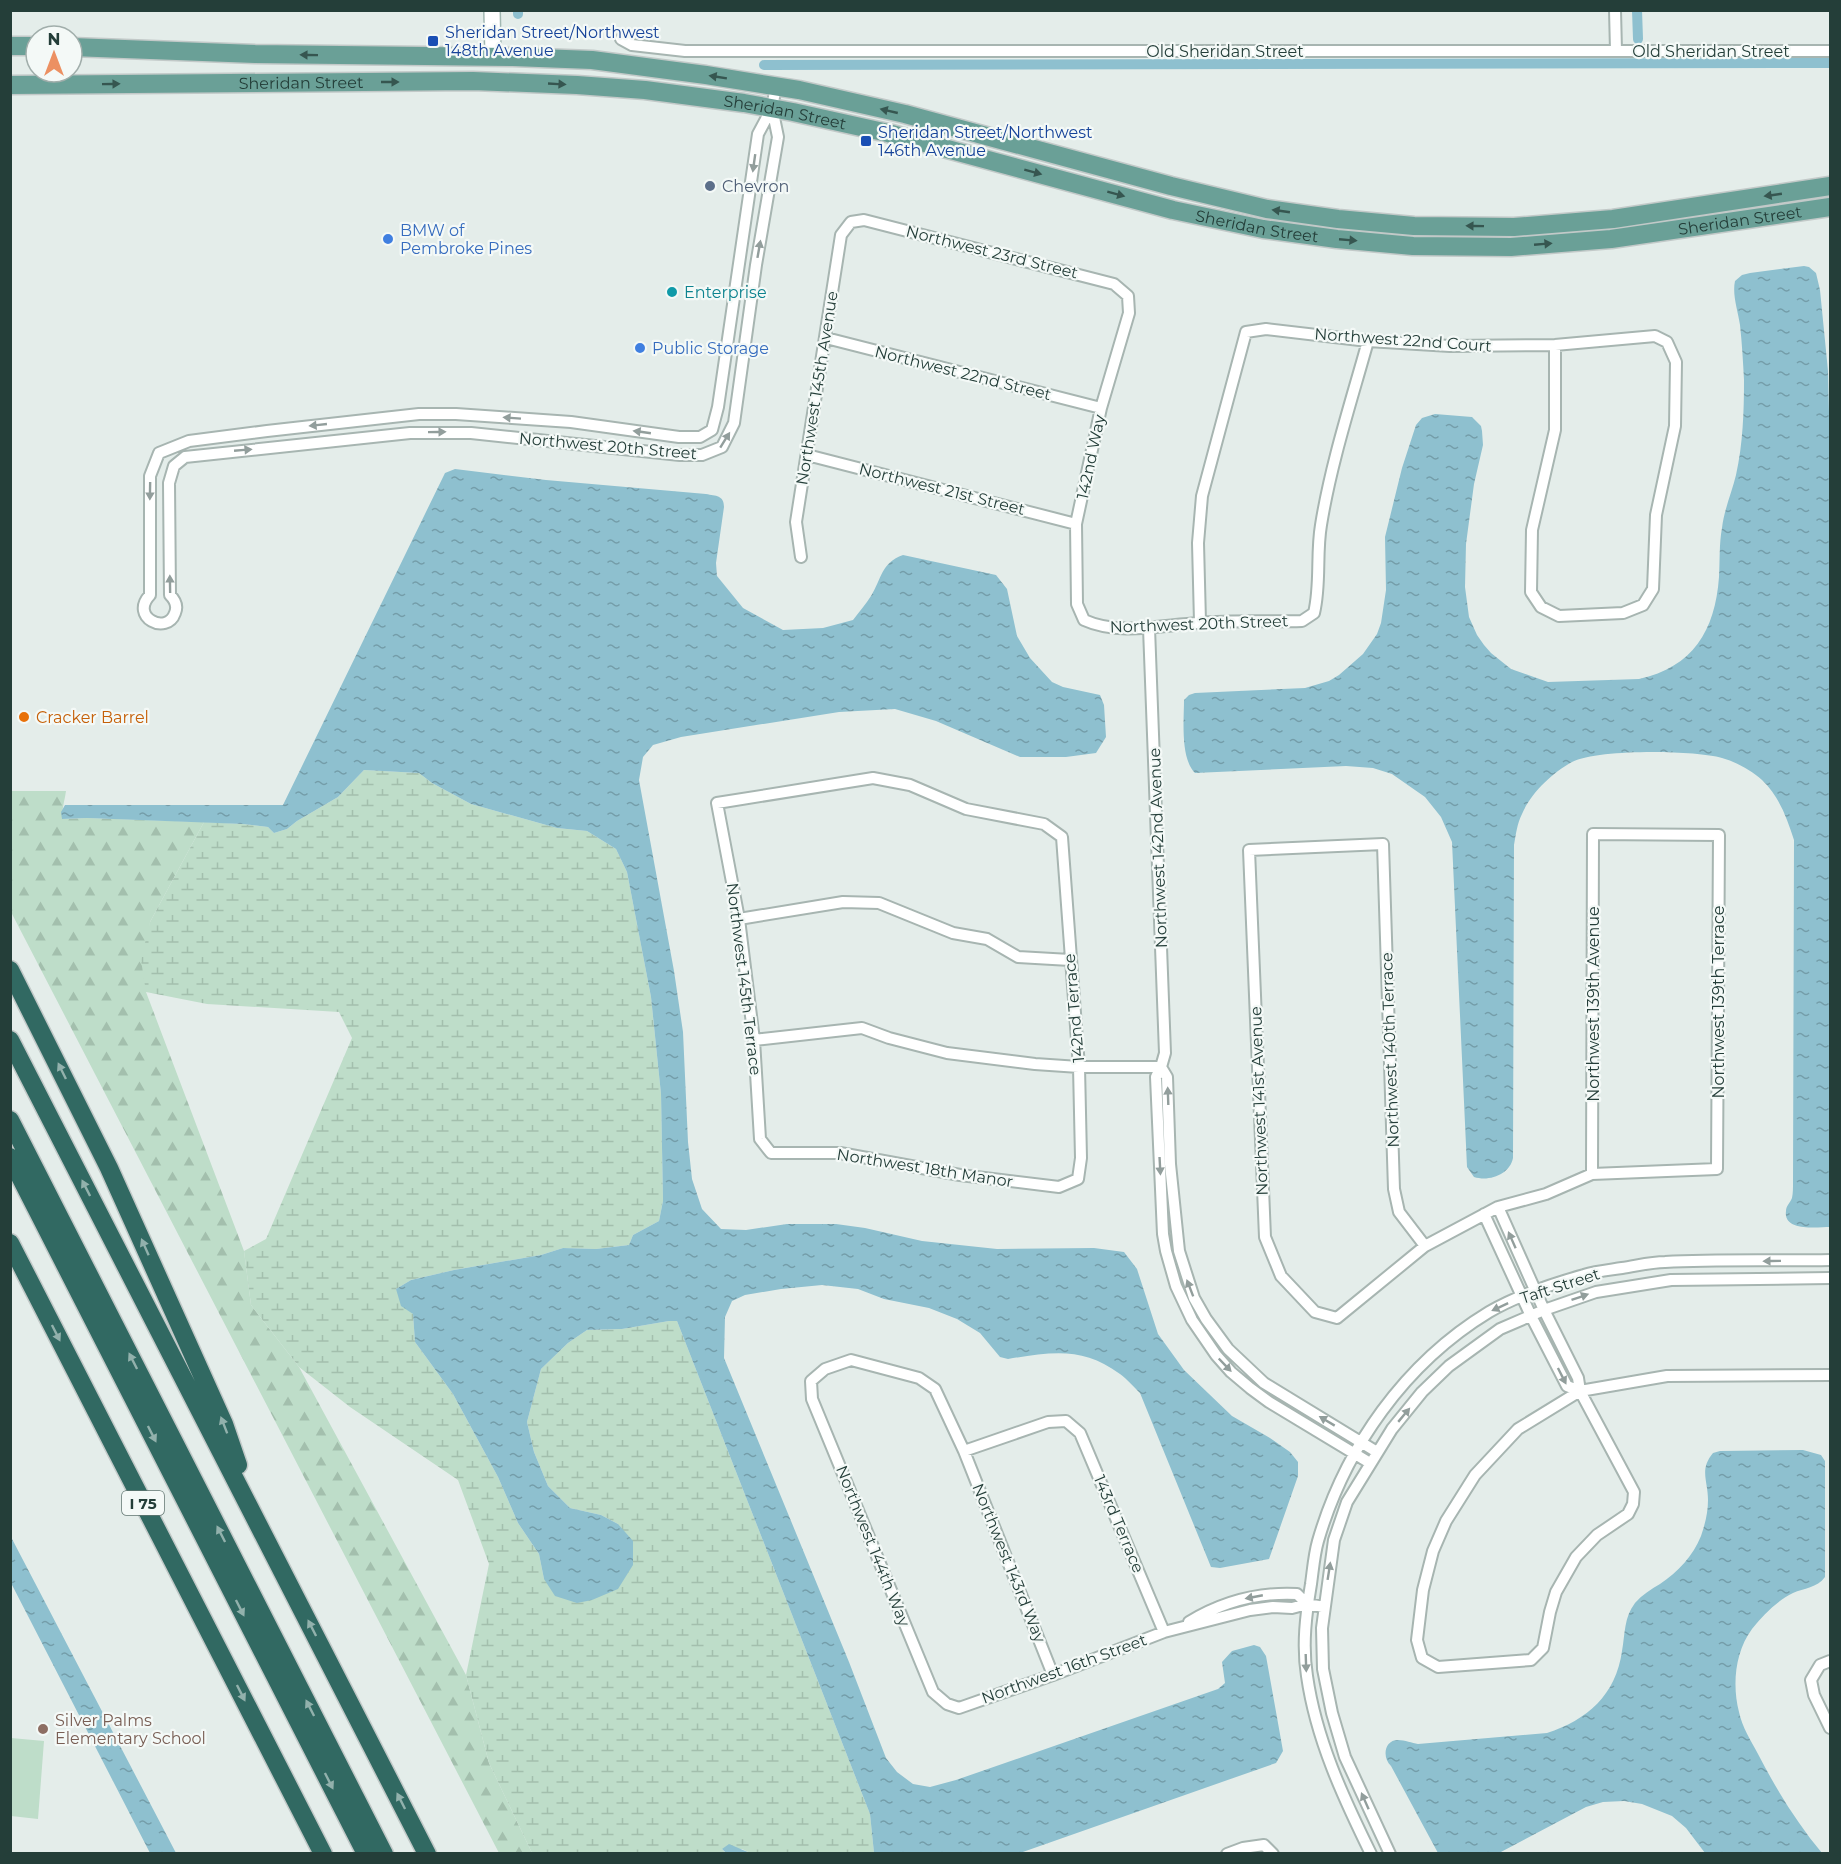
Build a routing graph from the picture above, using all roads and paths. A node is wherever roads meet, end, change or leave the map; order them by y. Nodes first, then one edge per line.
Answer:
1 (492, 10) edge
2 (1615, 10) edge
3 (621, 39) dead end
4 (84, 48) edge
5 (1616, 51) junction
6 (1830, 51) edge
7 (493, 56) junction
8 (553, 58) junction
9 (508, 80) junction
10 (10, 85) edge
11 (776, 86) junction
12 (772, 108) junction
13 (1830, 186) edge
14 (1830, 207) edge
15 (851, 222) joint
16 (1128, 296) joint
17 (826, 338) junction
18 (1368, 341) junction
19 (1555, 345) junction
20 (1101, 408) junction
21 (807, 455) junction
22 (1076, 524) junction
23 (801, 557) dead end
24 (1084, 620) joint
25 (1200, 622) junction
26 (1149, 628) junction
27 (717, 803) joint
28 (1719, 835) joint
29 (1383, 844) joint
30 (739, 919) junction
31 (1070, 960) junction
32 (10, 970) edge
33 (10, 1040) edge
34 (754, 1040) junction
35 (1079, 1067) junction
36 (1161, 1067) junction
37 (10, 1120) edge
38 (771, 1153) joint
39 (10, 1157) edge
40 (1592, 1174) junction
41 (1078, 1179) joint
42 (10, 1184) edge
43 (1498, 1208) junction
44 (1484, 1214) junction
45 (10, 1243) edge
46 (1425, 1246) junction
47 (10, 1250) edge
48 (1830, 1260) edge
49 (1830, 1278) edge
50 (1535, 1290) junction
51 (37, 1294) junction
52 (1522, 1297) junction
53 (1544, 1310) junction
54 (1531, 1316) junction
55 (1830, 1375) edge
56 (811, 1382) joint
57 (1580, 1391) junction
58 (133, 1398) junction
59 (1362, 1442) junction
60 (964, 1452) junction
61 (1377, 1452) junction
62 (1354, 1454) junction
63 (1370, 1463) junction
64 (257, 1520) junction
65 (1307, 1604) junction
66 (1324, 1607) junction
67 (1164, 1632) junction
68 (1830, 1661) edge
69 (1053, 1675) junction
70 (946, 1704) joint
71 (1830, 1728) edge
72 (1388, 1849) edge
73 (1370, 1853) edge
74 (323, 1854) edge
75 (366, 1854) edge
76 (384, 1854) edge
77 (428, 1854) edge
78 (1227, 1854) edge
79 (1273, 1854) edge

1 - 7 street
2 - 5 street
3 - 5 street, Old Sheridan Street
7 -> 4 main road, Sheridan Street
5 - 6 street, Old Sheridan Street
7 - 8 main road, Sheridan Street
7 - 9 main road
8 - 9 main road
11 -> 8 main road, Sheridan Street
10 -> 9 main road, Sheridan Street
9 -> 12 main road, Sheridan Street
11 - 12 street
13 -> 11 main road, Sheridan Street
12 -> 12 street, Northwest 20th Street
12 -> 14 main road, Sheridan Street
15 - 16 street, Northwest 23rd Street
15 - 17 street, Northwest 145th Avenue
16 - 20 street, 142nd Way
17 - 20 street, Northwest 22nd Street
17 - 21 street, Northwest 145th Avenue
18 - 19 street, Northwest 22nd Court
18 - 25 street, Northwest 20th Street
18 - 25 street, Northwest 22nd Court
19 - 19 street, Northwest 22nd Court
20 - 22 street, 142nd Way
21 - 22 street, Northwest 21st Street
21 - 23 street, Northwest 145th Avenue
22 - 24 street, 142nd Way
24 - 26 street, Northwest 20th Street
25 - 26 street, Northwest 20th Street
26 - 36 street, Northwest 142nd Avenue
27 - 30 street, Northwest 145th Terrace
27 - 31 street, 142nd Terrace
28 - 40 street, Northwest 139th Terrace
28 - 40 street, Northwest 139th Avenue
29 - 46 street, Northwest 140th Terrace
29 - 46 street, Northwest 141st Avenue
30 - 31 street
30 - 34 street, Northwest 145th Terrace
31 - 35 street, 142nd Terrace
64 -> 32 highway
64 -> 33 highway
34 - 35 street
34 - 38 street, Northwest 145th Terrace
35 - 36 street
35 - 41 street, 142nd Terrace
59 -> 36 street, Northwest 142nd Avenue
36 -> 62 street, Northwest 142nd Avenue
76 -> 37 highway
38 - 41 street, Northwest 18th Manor
39 - 58 highway
40 - 43 street
42 - 58 highway
43 - 44 street
50 -> 43 street
44 - 46 street
44 - 52 street
45 - 51 highway, I 75
47 - 51 highway
48 -> 50 street, Taft Street
53 -> 49 street, Taft Street
50 - 52 street, Taft Street
50 - 53 street
51 -> 74 highway, I 75
52 - 54 street
52 -> 59 street, Taft Street
53 - 54 street, Taft Street
53 - 57 street
54 -> 57 street
61 -> 54 street, Taft Street
55 - 57 street
56 - 60 street, Northwest 143rd Way
56 - 70 street, Northwest 144th Way
57 - 57 street
58 -> 75 highway
59 - 61 street, Northwest 142nd Avenue
59 - 62 street, Taft Street
60 - 67 street, 143rd Terrace
60 - 69 street, Northwest 143rd Way
61 - 63 street, Taft Street
62 - 63 street, Northwest 142nd Avenue
62 - 65 street
66 -> 63 street
77 -> 64 highway
65 - 66 street, Northwest 16th Street
65 - 67 street, Northwest 16th Street
65 -> 73 street
72 -> 66 street
67 - 69 street, Northwest 16th Street
68 - 71 street
69 - 70 street, Northwest 16th Street
72 - 73 street
78 - 79 street

